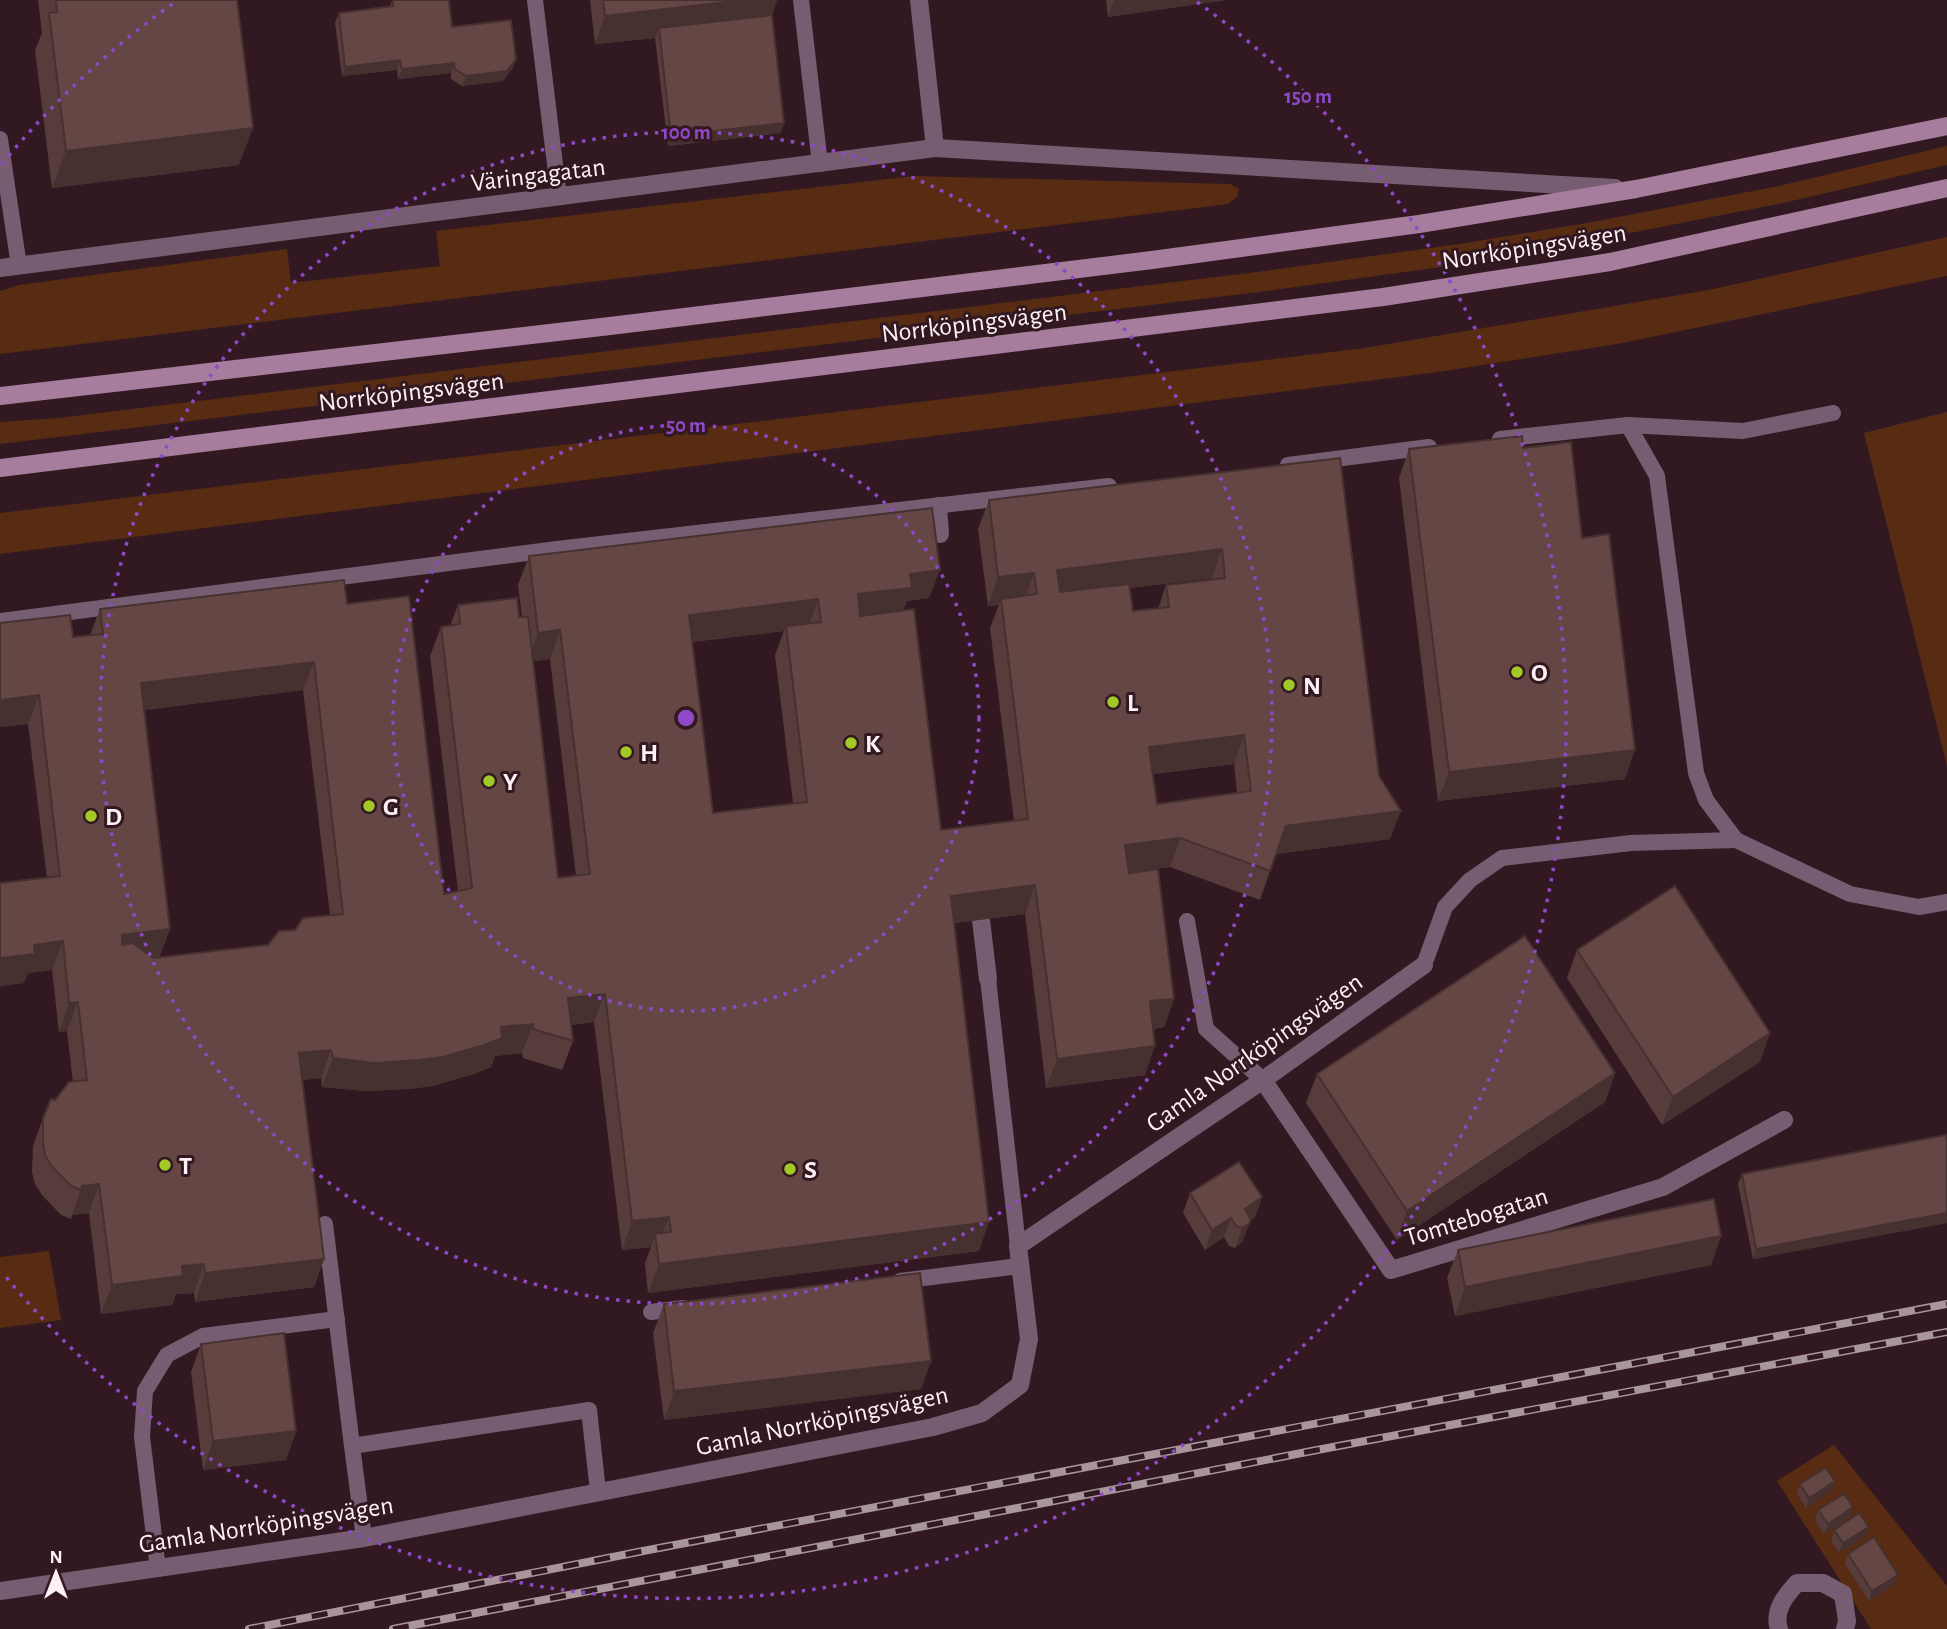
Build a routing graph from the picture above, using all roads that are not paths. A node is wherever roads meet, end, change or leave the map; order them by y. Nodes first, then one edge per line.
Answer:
1 (535, 0) edge
2 (801, 0) edge
3 (919, 0) edge
4 (1947, 126) edge
5 (0, 139) edge
6 (935, 148) junction
7 (820, 164) junction
8 (1947, 188) edge
9 (1636, 190) junction
10 (559, 197) junction
11 (19, 266) junction
12 (0, 268) edge
13 (0, 396) edge
14 (1833, 413) dead end
15 (1628, 425) junction
16 (1479, 442) edge
17 (1451, 444) edge
18 (1268, 467) edge
19 (0, 468) edge
20 (1120, 485) edge
21 (938, 506) junction
22 (940, 534) dead end
23 (0, 621) edge
24 (1736, 840) junction
25 (1947, 902) edge
26 (981, 920) edge
27 (1187, 921) dead end
28 (1424, 965) joint
29 (988, 979) joint
30 (1263, 1080) junction
31 (1784, 1119) dead end
32 (325, 1224) dead end
33 (1018, 1246) junction
34 (1019, 1266) junction
35 (883, 1283) edge
36 (705, 1305) edge
37 (651, 1312) dead end
38 (337, 1320) junction
39 (352, 1446) junction
40 (598, 1491) junction
41 (364, 1538) junction
42 (158, 1569) junction
43 (0, 1591) edge
44 (1779, 1629) edge
45 (1845, 1629) edge

1 - 10 lane
2 - 7 lane
3 - 6 street
4 - 9 main road, Norrköpingsvägen
5 - 11 lane
6 - 7 street, Väringagatan
6 - 9 street, Väringagatan
7 - 10 street, Väringagatan
8 - 19 main road, Norrköpingsvägen
9 - 13 main road, Norrköpingsvägen
10 - 11 street, Väringagatan
11 - 12 street, Väringagatan
14 - 15 lane
15 - 16 lane
15 - 24 lane
17 - 18 lane
20 - 21 lane
21 - 22 street
21 - 23 lane
24 - 25 lane
24 - 28 lane
26 - 29 street
27 - 30 lane
28 - 30 street, Gamla Norrköpingsvägen
29 - 33 lane
30 - 31 street, Tomtebogatan
30 - 33 street, Gamla Norrköpingsvägen
32 - 38 lane
33 - 34 street, Gamla Norrköpingsvägen
34 - 35 lane
34 - 40 street, Gamla Norrköpingsvägen
36 - 37 lane
38 - 39 lane
38 - 42 lane
39 - 40 lane
39 - 41 lane
40 - 41 street, Gamla Norrköpingsvägen
41 - 42 street, Gamla Norrköpingsvägen
42 - 43 street, Gamla Norrköpingsvägen
44 - 45 street

